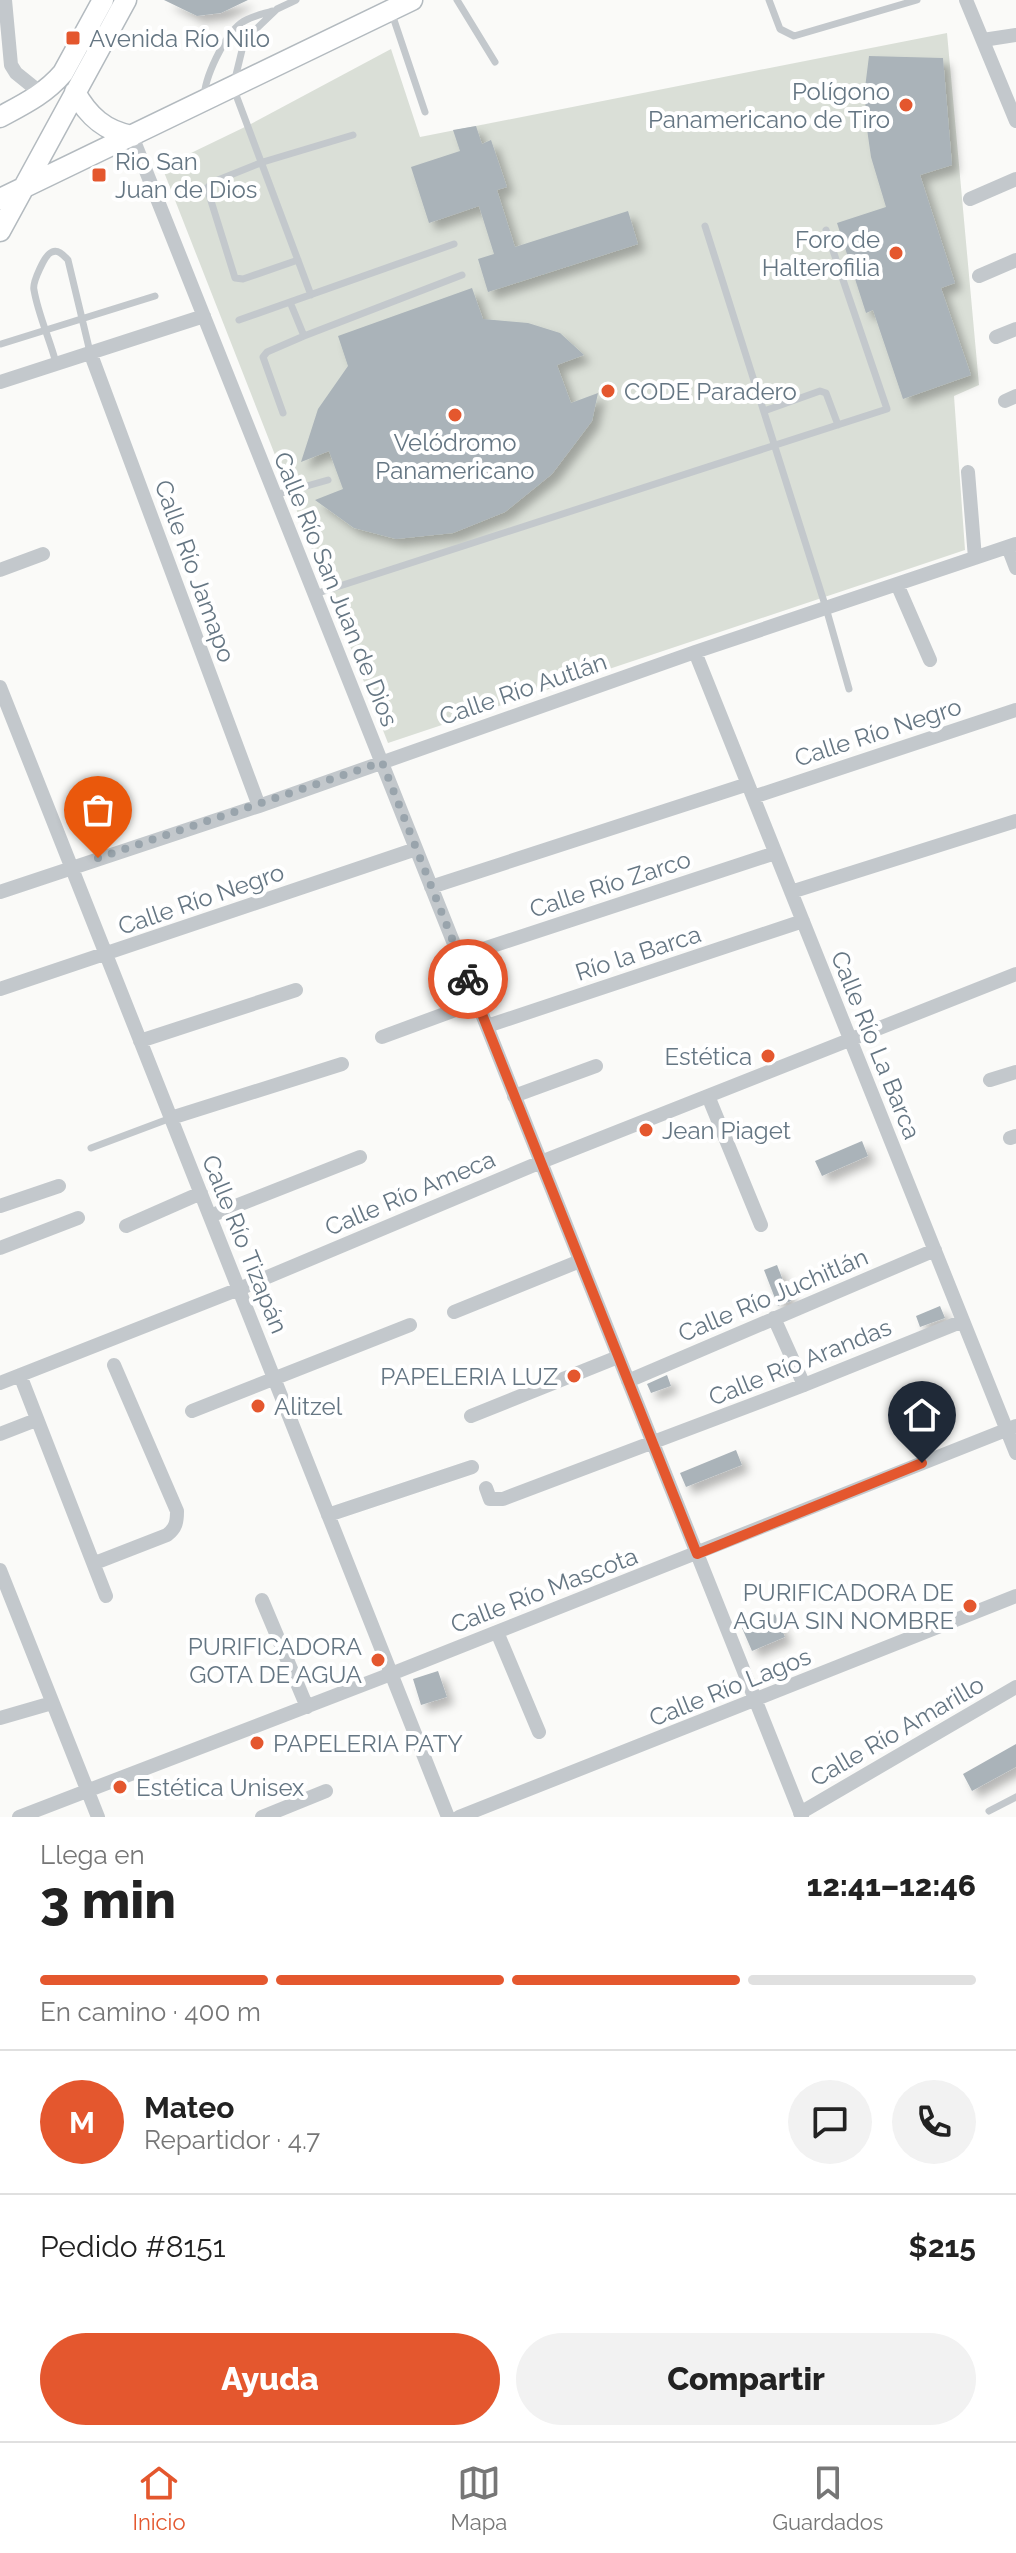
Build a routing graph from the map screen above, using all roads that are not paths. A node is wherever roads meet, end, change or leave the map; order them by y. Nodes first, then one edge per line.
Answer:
1 (5, 0) edge
2 (103, 0) edge
3 (126, 0) edge
4 (296, 0) edge
5 (412, 0) edge
6 (457, 0) edge
7 (769, 0) edge
8 (917, 0) edge
9 (966, 0) edge
10 (277, 9) junction
11 (391, 10) junction
12 (1016, 35) edge
13 (983, 40) junction
14 (495, 62) dead end
15 (233, 87) junction
16 (75, 92) junction
17 (42, 94) junction
18 (204, 101) junction
19 (425, 112) dead end
20 (0, 117) edge
21 (1016, 121) edge
22 (353, 135) dead end
23 (132, 136) junction
24 (263, 162) junction
25 (1016, 179) edge
26 (21, 189) junction
27 (0, 199) edge
28 (970, 199) dead end
29 (705, 226) dead end
30 (826, 230) dead end
31 (0, 231) edge
32 (454, 244) dead end
33 (298, 260) junction
34 (1016, 260) edge
35 (462, 275) dead end
36 (979, 276) dead end
37 (311, 295) junction
38 (155, 296) dead end
39 (290, 302) junction
40 (204, 316) junction
41 (83, 318) junction
42 (239, 320) dead end
43 (47, 328) junction
44 (1016, 329) edge
45 (304, 336) junction
46 (996, 337) dead end
47 (1, 344) edge
48 (90, 352) junction
49 (56, 363) junction
50 (0, 382) edge
51 (764, 411) junction
52 (283, 413) dead end
53 (838, 425) junction
54 (774, 445) junction
55 (968, 472) dead end
56 (328, 480) dead end
57 (275, 495) junction
58 (1012, 546) edge
59 (43, 554) dead end
60 (975, 558) junction
61 (1016, 568) edge
62 (0, 570) edge
63 (897, 584) junction
64 (315, 595) junction
65 (826, 608) junction
66 (695, 652) junction
67 (930, 660) dead end
68 (0, 687) edge
69 (849, 689) dead end
70 (1016, 710) edge
71 (382, 762) junction
72 (750, 790) junction
73 (259, 806) junction
74 (1016, 821) edge
75 (416, 849) junction
76 (775, 853) junction
77 (71, 867) junction
78 (431, 887) junction
79 (0, 892) edge
80 (791, 892) junction
81 (803, 921) junction
82 (106, 954) junction
83 (459, 957) junction
84 (1016, 974) edge
85 (0, 989) edge
86 (296, 990) dead end
87 (477, 1002) junction
88 (487, 1026) junction
89 (382, 1037) dead end
90 (850, 1040) junction
91 (140, 1041) junction
92 (342, 1064) dead end
93 (596, 1066) dead end
94 (1016, 1072) edge
95 (990, 1080) dead end
96 (514, 1096) junction
97 (708, 1096) junction
98 (171, 1118) junction
99 (91, 1148) dead end
100 (360, 1157) dead end
101 (541, 1162) junction
102 (59, 1186) dead end
103 (201, 1193) junction
104 (0, 1206) edge
105 (210, 1216) junction
106 (78, 1218) dead end
107 (761, 1225) dead end
108 (126, 1226) dead end
109 (0, 1248) edge
110 (935, 1250) junction
111 (580, 1261) junction
112 (239, 1289) junction
113 (454, 1312) dead end
114 (774, 1318) junction
115 (963, 1321) junction
116 (410, 1325) dead end
117 (618, 1357) junction
118 (114, 1365) dead end
119 (20, 1375) junction
120 (274, 1379) junction
121 (628, 1381) junction
122 (0, 1383) edge
123 (804, 1385) junction
124 (192, 1411) dead end
125 (471, 1416) dead end
126 (36, 1420) junction
127 (1011, 1428) edge
128 (0, 1434) edge
129 (653, 1443) junction
130 (1016, 1453) edge
131 (472, 1467) dead end
132 (486, 1488) dead end
133 (328, 1515) junction
134 (697, 1554) junction
135 (95, 1563) junction
136 (0, 1570) edge
137 (106, 1596) dead end
138 (1016, 1596) edge
139 (262, 1600) dead end
140 (497, 1632) junction
141 (391, 1674) junction
142 (1016, 1687) edge
143 (755, 1701) junction
144 (52, 1703) junction
145 (307, 1707) junction
146 (0, 1718) edge
147 (539, 1732) dead end
148 (326, 1791) dead end
149 (88, 1792) junction
150 (1016, 1797) edge
151 (989, 1811) dead end
152 (801, 1815) edge
153 (19, 1817) edge
154 (98, 1817) edge
155 (262, 1817) edge
156 (448, 1817) edge
157 (459, 1817) edge

1 - 17 street
2 - 17 main road
3 - 16 main road
4 - 10 lane
5 - 11 main road
6 - 14 lane
7 - 8 lane
9 - 13 street
10 - 15 lane
10 - 18 lane
11 - 15 main road
11 - 19 lane
12 - 13 street
13 - 21 street
15 - 18 main road
15 - 24 lane
16 - 23 main road
16 - 26 main road
17 - 20 main road
18 - 23 main road
22 - 24 lane
23 - 26 main road
23 - 40 street, Calle Río San Juan de Dios
24 - 33 lane
24 - 33 lane
25 - 28 street
26 - 27 main road
26 - 31 main road
29 - 51 lane
30 - 53 lane
32 - 37 lane
33 - 37 lane
34 - 36 street
35 - 45 lane
37 - 39 lane
38 - 41 lane
39 - 42 lane
39 - 45 lane
40 - 48 street
40 - 57 street, Calle Río San Juan de Dios
41 - 43 lane
41 - 43 lane
41 - 48 lane
43 - 47 lane
43 - 49 lane
44 - 46 street
45 - 52 lane
48 - 49 street
48 - 73 street, Calle Río Jamapo
49 - 50 street
51 - 53 lane
51 - 54 lane
53 - 54 lane
54 - 64 lane
54 - 65 lane
55 - 60 street
56 - 57 lane
57 - 64 street, Calle Río San Juan de Dios
58 - 60 street, Calle Río Autlán
58 - 61 street
59 - 62 street
60 - 63 street, Calle Río Autlán
63 - 65 street, Calle Río Autlán
63 - 67 street
64 - 71 street, Calle Río San Juan de Dios
65 - 66 street, Calle Río Autlán
65 - 69 lane
66 - 71 street, Calle Río Autlán
66 - 72 street, Calle Río La Barca
68 - 77 street, Calle Río Tizapán
70 - 72 street, Calle Río Negro
71 - 73 street, Calle Río Autlán
71 - 75 street, Calle Río San Juan de Dios
72 - 76 street, Calle Río La Barca
72 - 78 street, Calle Río Negro
73 - 77 street, Calle Río Autlán
74 - 80 street
75 - 78 street, Calle Río San Juan de Dios
75 - 82 street, Calle Río Negro
76 - 80 street, Calle Río La Barca
76 - 83 street, Calle Río Zarco
77 - 79 street, Calle Río Autlán
77 - 82 street, Calle Río Tizapán
78 - 83 street, Calle Río San Juan de Dios
80 - 81 street, Calle Río La Barca
81 - 88 street, Río la Barca
81 - 90 street, Calle Río La Barca
82 - 85 street, Calle Río Negro
82 - 91 street, Calle Río Tizapán
83 - 87 street, Calle Río San Juan de Dios
84 - 90 street, Calle Río Ameca
86 - 91 street
87 - 88 street, Calle Río San Juan de Dios
87 - 89 street
88 - 96 street, Calle Río San Juan de Dios
90 - 97 street, Calle Río Ameca
90 - 110 street, Calle Río La Barca
91 - 98 street, Calle Río Tizapán
92 - 98 street
93 - 96 street
94 - 95 street
96 - 101 street, Calle Río San Juan de Dios
97 - 101 street, Calle Río Ameca
97 - 107 street
98 - 99 lane
98 - 103 street, Calle Río Tizapán
100 - 105 street
101 - 111 street, Calle Río San Juan de Dios
101 - 112 street, Calle Río Ameca
102 - 104 street
103 - 105 street, Calle Río Tizapán
103 - 108 street
105 - 112 street, Calle Río Tizapán
106 - 109 street
110 - 114 street, Calle Río Juchitlán
110 - 115 street, Calle Río La Barca
111 - 113 street
111 - 117 street, Calle Río San Juan de Dios
112 - 119 street, Calle Río Ameca
112 - 120 street, Calle Río Tizapán
114 - 121 street, Calle Río Juchitlán
114 - 123 street
115 - 123 street, Calle Río Arandas
115 - 127 street, Calle Río La Barca
116 - 120 street
117 - 121 street, Calle Río San Juan de Dios
117 - 125 street
118 - 135 street
119 - 122 street, Calle Río Ameca
119 - 126 street
120 - 124 street
120 - 133 street, Calle Río Tizapán
121 - 129 street, Calle Río San Juan de Dios
123 - 129 street, Calle Río Arandas
126 - 128 street
126 - 135 street
127 - 130 street, Calle Río La Barca
127 - 134 street, Calle Río Mascota
129 - 132 street, Calle Río Arandas
129 - 134 street, Calle Río San Juan de Dios
131 - 133 street
133 - 141 street, Calle Río Tizapán
134 - 140 street, Calle Río Mascota
134 - 143 street, Calle Río San Juan de Dios
135 - 137 street
136 - 144 street
138 - 143 street, Calle Río Lagos
139 - 145 street
140 - 141 street, Calle Río Mascota
140 - 147 street
141 - 145 street, Calle Río Mascota
141 - 156 street, Calle Río Tizapán
142 - 152 street, Calle Río Amarillo
143 - 152 street, Calle Río San Juan de Dios
143 - 157 street, Calle Río Lagos
144 - 146 street
144 - 149 street
145 - 149 street, Calle Río Mascota
148 - 155 street
149 - 153 street, Calle Río Mascota
149 - 154 street
150 - 151 lane

